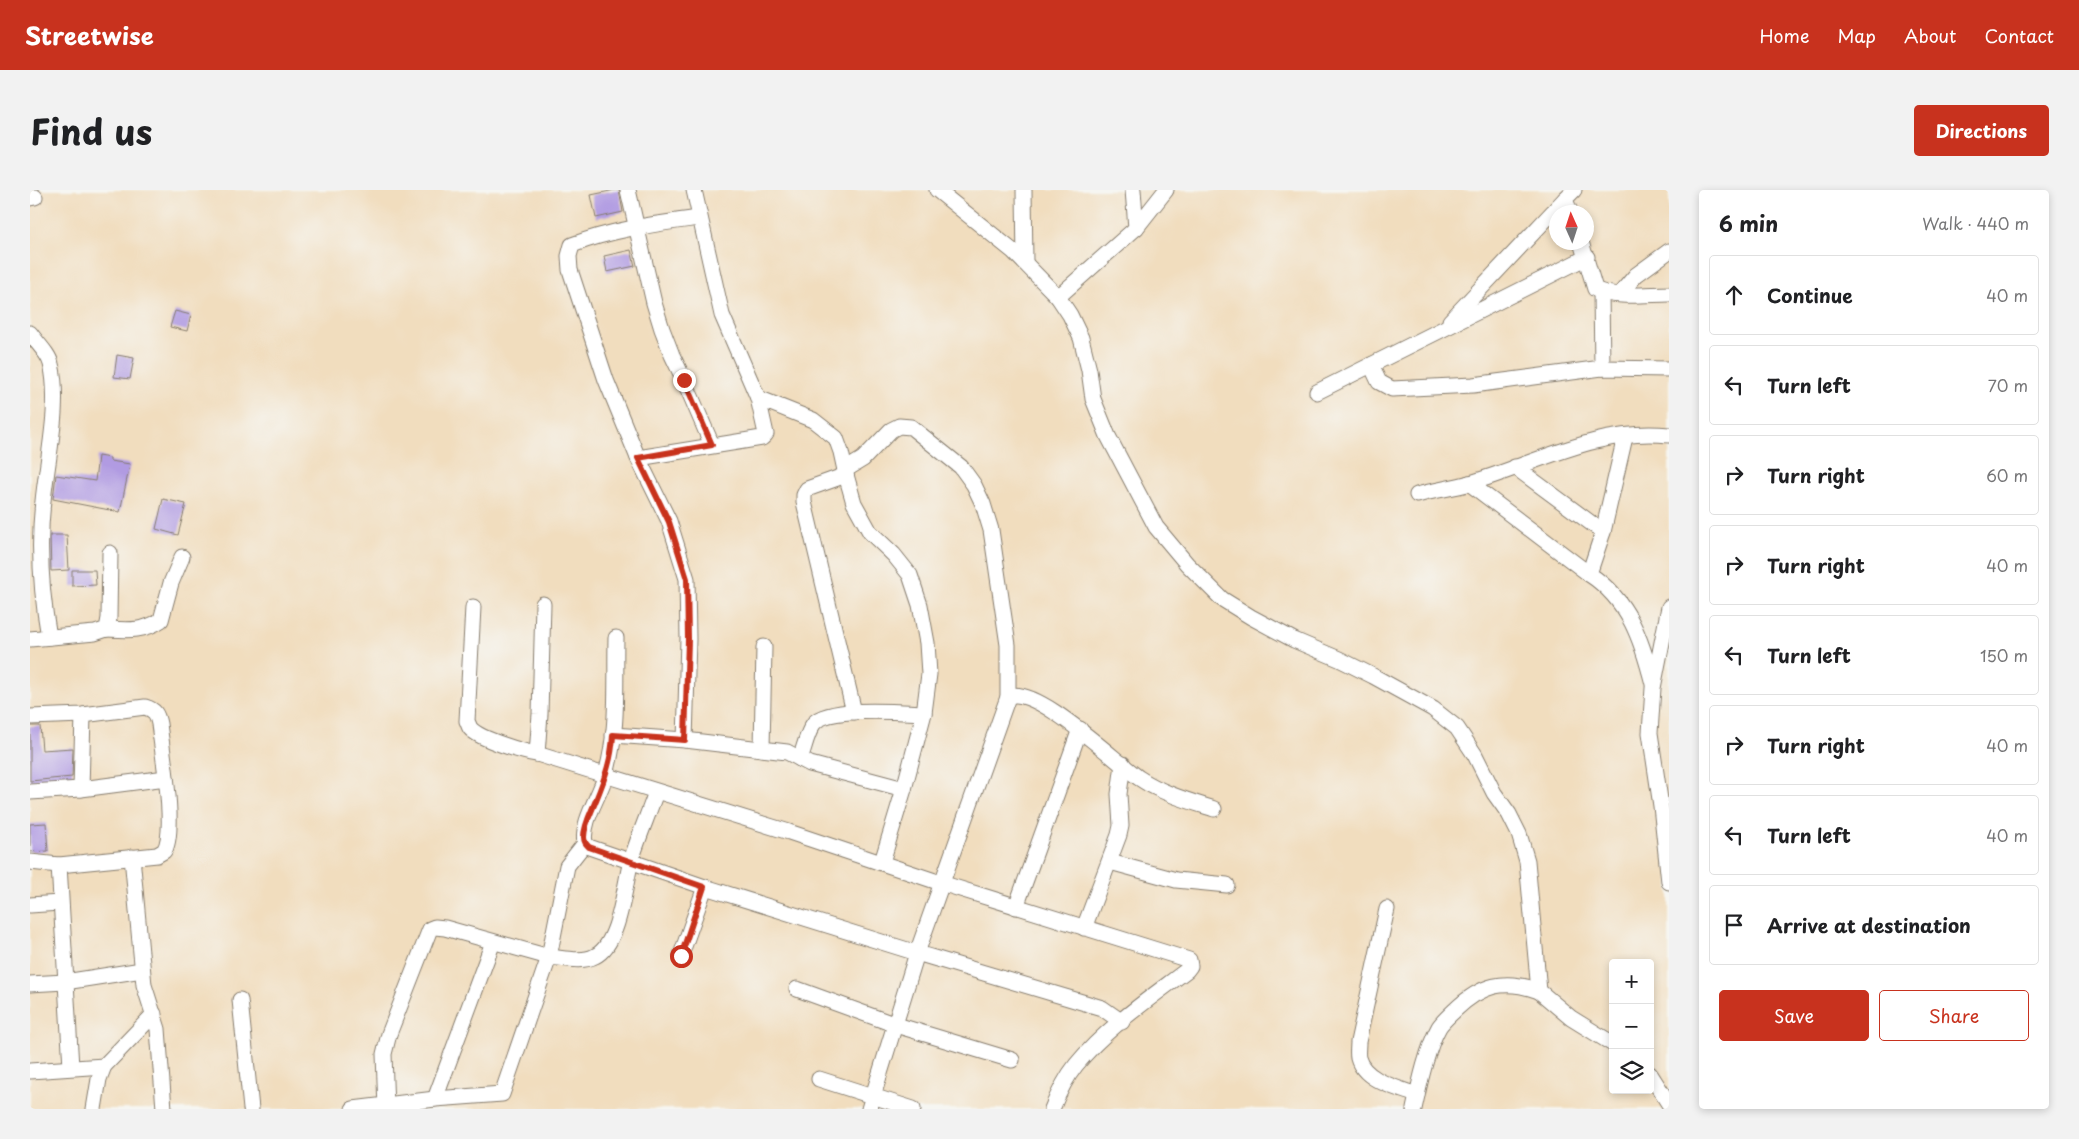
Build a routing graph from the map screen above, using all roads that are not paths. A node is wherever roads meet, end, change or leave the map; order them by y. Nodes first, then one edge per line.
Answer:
1 (628, 190) edge
2 (694, 190) edge
3 (937, 190) edge
4 (1024, 190) edge
5 (1133, 190) edge
6 (1166, 190) edge
7 (1570, 200) edge
8 (699, 218) junction
9 (636, 228) junction
10 (1136, 228) junction
11 (1584, 250) edge
12 (1669, 251) edge
13 (1587, 257) junction
14 (1025, 263) junction
15 (1601, 292) junction
16 (1620, 294) junction
17 (1669, 294) edge
18 (1058, 297) junction
19 (1442, 330) junction
20 (30, 333) edge
21 (1371, 365) junction
22 (1602, 368) junction
23 (1669, 369) edge
24 (1317, 392) dead end
25 (758, 398) junction
26 (1669, 435) edge
27 (1625, 437) junction
28 (712, 445) junction
29 (638, 458) junction
30 (1515, 467) junction
31 (845, 472) junction
32 (1469, 483) junction
33 (1417, 494) dead end
34 (1603, 532) junction
35 (110, 553) dead end
36 (182, 557) dead end
37 (1589, 574) junction
38 (543, 604) dead end
39 (473, 607) dead end
40 (1669, 607) edge
41 (107, 629) junction
42 (49, 637) junction
43 (616, 638) dead end
44 (30, 639) edge
45 (764, 647) dead end
46 (1653, 688) junction
47 (1008, 697) junction
48 (854, 712) junction
49 (924, 713) junction
50 (83, 714) junction
51 (30, 717) edge
52 (1080, 729) junction
53 (613, 735) junction
54 (685, 740) junction
55 (762, 749) junction
56 (537, 754) junction
57 (800, 759) junction
58 (1123, 764) junction
59 (1654, 765) junction
60 (1669, 769) edge
61 (605, 776) junction
62 (166, 778) junction
63 (81, 789) junction
64 (904, 789) junction
65 (30, 792) edge
66 (656, 792) junction
67 (1214, 809) dead end
68 (585, 843) junction
69 (132, 857) junction
70 (631, 861) junction
71 (30, 862) edge
72 (882, 862) junction
73 (1110, 862) junction
74 (59, 865) junction
75 (1669, 882) edge
76 (941, 883) junction
77 (1227, 884) dead end
78 (704, 887) junction
79 (60, 903) junction
80 (30, 905) edge
81 (1016, 907) junction
82 (1387, 909) dead end
83 (1084, 928) junction
84 (493, 942) junction
85 (918, 952) junction
86 (681, 956) dead end
87 (549, 957) junction
88 (142, 970) junction
89 (65, 982) junction
90 (30, 984) edge
91 (797, 989) dead end
92 (1539, 992) junction
93 (240, 1000) dead end
94 (154, 1014) junction
95 (1122, 1022) junction
96 (896, 1025) junction
97 (1609, 1042) edge
98 (1012, 1060) dead end
99 (104, 1066) junction
100 (71, 1067) junction
101 (30, 1071) edge
102 (819, 1079) dead end
103 (1654, 1080) edge
104 (435, 1099) junction
105 (1415, 1102) edge
106 (871, 1103) edge
107 (1669, 1104) edge
108 (386, 1107) edge
109 (94, 1109) edge
110 (164, 1109) edge
111 (250, 1109) edge
112 (353, 1109) edge
113 (913, 1109) edge
114 (1052, 1109) edge

1 - 9 street
2 - 8 street
3 - 14 street
4 - 14 street
5 - 10 street
6 - 10 street
7 - 19 street
8 - 9 street
8 - 25 street
9 - 28 street
9 - 29 street
10 - 18 street
11 - 13 street
12 - 16 street
13 - 15 street
13 - 19 street
14 - 18 street
15 - 16 street
15 - 22 street
16 - 17 street
18 - 92 street
19 - 21 street
20 - 42 street
21 - 22 street
21 - 24 street
22 - 23 street
25 - 28 street
25 - 31 street
26 - 27 street
27 - 30 street
27 - 34 street
28 - 29 street
29 - 54 street
30 - 32 street
30 - 34 street
31 - 47 street
31 - 48 street
31 - 49 street
32 - 33 street
32 - 37 street
34 - 37 street
35 - 41 street
36 - 41 street
37 - 46 street
38 - 56 street
39 - 56 street
40 - 46 street
41 - 42 street
42 - 44 street
43 - 53 street
45 - 55 street
46 - 59 street
47 - 52 street
47 - 76 street
48 - 49 street
48 - 57 street
49 - 64 street
50 - 51 street
50 - 62 street
50 - 63 street
52 - 58 street
52 - 81 street
53 - 54 street
53 - 61 street
54 - 55 street
55 - 57 street
56 - 61 street
57 - 64 street
58 - 67 street
58 - 73 street
59 - 60 street
59 - 75 street
61 - 66 street
61 - 68 street
62 - 63 street
62 - 69 street
63 - 65 street
64 - 72 street
66 - 70 street
66 - 72 street
68 - 70 street
68 - 87 street
69 - 74 street
69 - 88 street
70 - 78 street
70 - 87 street
71 - 74 street
72 - 76 street
73 - 77 street
73 - 83 street
74 - 79 street
76 - 81 street
76 - 85 street
78 - 85 street
78 - 86 street
79 - 80 street
79 - 89 street
81 - 83 street
82 - 105 street
83 - 95 street
84 - 87 street
84 - 104 street
84 - 108 street
85 - 95 street
85 - 96 street
87 - 104 street
88 - 89 street
88 - 94 street
89 - 90 street
89 - 100 street
91 - 96 street
92 - 97 street
92 - 105 street
93 - 111 street
94 - 99 street
94 - 110 street
95 - 114 street
96 - 98 street
96 - 106 street
99 - 100 street
99 - 109 street
100 - 101 street
102 - 106 street
103 - 107 street
104 - 108 street
106 - 113 street
108 - 112 street

